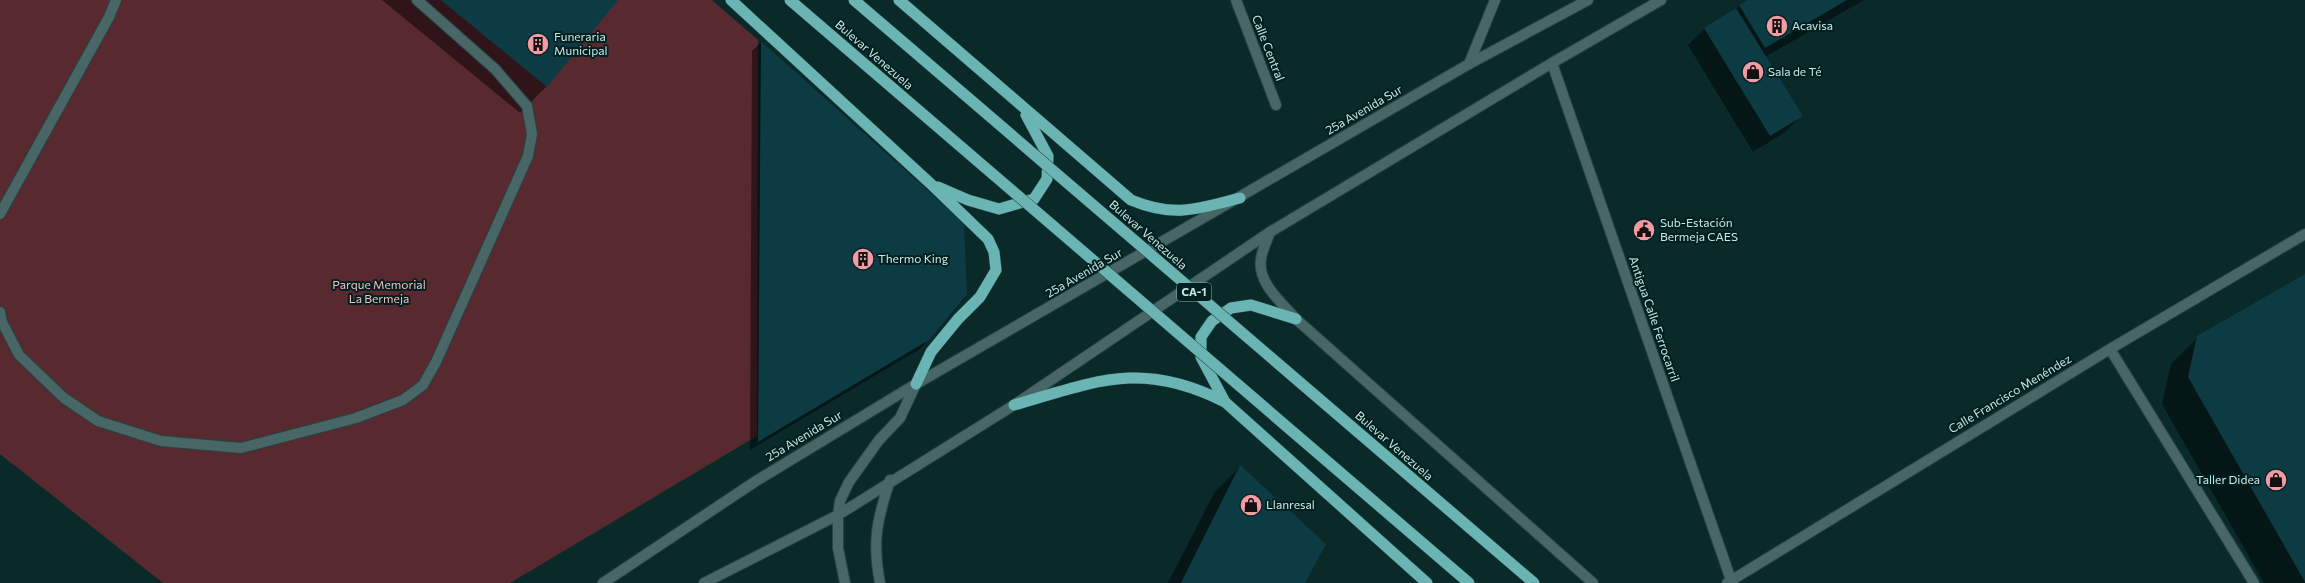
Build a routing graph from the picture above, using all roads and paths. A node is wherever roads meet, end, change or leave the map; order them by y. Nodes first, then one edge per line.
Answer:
1 (116, 0) edge
2 (417, 0) edge
3 (731, 0) edge
4 (790, 0) edge
5 (854, 0) edge
6 (899, 0) edge
7 (1236, 0) edge
8 (1495, 0) edge
9 (1661, 0) edge
10 (1583, 1) edge
11 (1552, 63) junction
12 (1469, 64) junction
13 (1276, 105) dead end
14 (1021, 107) junction
15 (932, 185) junction
16 (1240, 198) junction
17 (0, 214) edge
18 (1270, 232) junction
19 (2305, 234) edge
20 (0, 312) edge
21 (1296, 319) junction
22 (2110, 349) junction
23 (916, 384) junction
24 (1225, 402) junction
25 (1014, 405) junction
26 (890, 480) junction
27 (838, 515) junction
28 (1730, 582) edge
29 (603, 583) edge
30 (704, 583) edge
31 (845, 583) edge
32 (880, 583) edge
33 (1427, 583) edge
34 (1468, 583) edge
35 (1534, 583) edge
36 (1593, 583) edge
37 (2254, 583) edge

1 - 17 street
2 - 20 street
3 - 15 highway
4 - 34 highway, Bulevar Venezuela, bridge
5 - 35 highway, Bulevar Venezuela / CA-1, bridge
6 - 14 highway
7 - 13 street, Calle Central
8 - 12 street
9 - 11 street
10 - 12 street, 25a Avenida Sur
11 - 18 street
11 - 28 street, Antigua Calle Ferrocarril
12 - 16 street, 25a Avenida Sur
14 - 15 highway
14 - 16 highway
15 - 23 highway
16 - 23 street, 25a Avenida Sur
18 - 21 street
18 - 25 street
19 - 22 street, Calle Francisco Menéndez
21 - 24 highway
21 - 36 street
22 - 28 street, Calle Francisco Menéndez
22 - 37 street
23 - 27 street
23 - 29 street, 25a Avenida Sur
24 - 25 highway
24 - 33 highway
25 - 26 street
26 - 27 street
26 - 32 street
27 - 30 street
27 - 31 street

